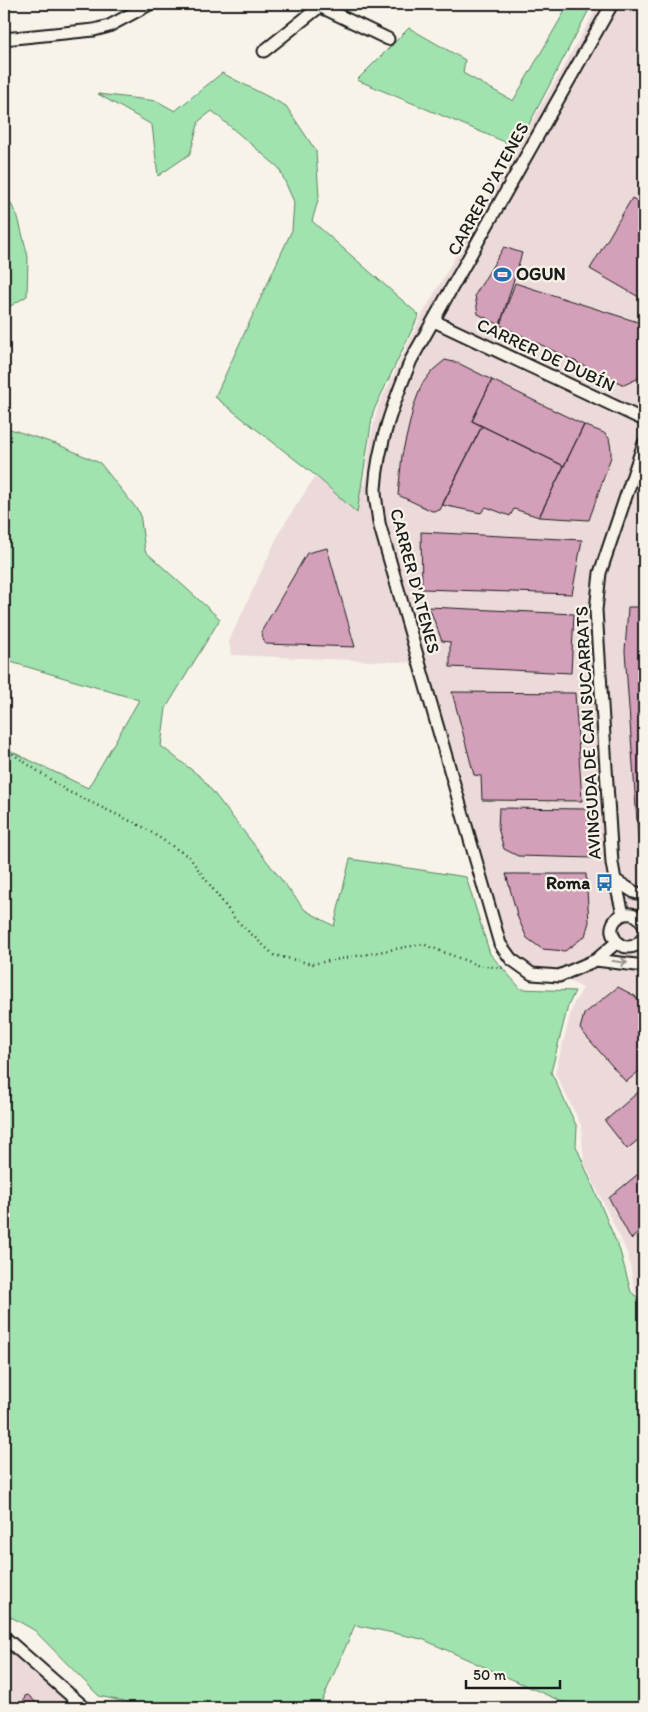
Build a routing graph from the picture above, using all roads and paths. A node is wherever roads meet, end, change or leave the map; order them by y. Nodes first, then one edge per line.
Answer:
1 (150, 4) edge
2 (612, 4) edge
3 (319, 5) edge
4 (4, 39) edge
5 (388, 39) dead end
6 (264, 51) dead end
7 (434, 321) junction
8 (644, 420) edge
9 (644, 443) edge
10 (4, 748) edge
11 (614, 880) junction
12 (644, 895) edge
13 (623, 914) junction
14 (644, 921) edge
15 (644, 936) edge
16 (617, 942) junction
17 (633, 946) junction
18 (511, 959) junction
19 (596, 960) junction
20 (644, 961) edge
21 (644, 966) edge
22 (4, 1637) edge
23 (85, 1708) edge

1 - 4 street
2 - 7 street, CARRER D'ATENES
3 - 5 street
3 - 6 street
7 - 8 street, CARRER DE DUBÍN
7 - 18 street, CARRER D'ATENES
9 - 11 street, AVINGUDA DE CAN SUCARRATS
10 - 18 path
11 - 12 street, AVINGUDA DE CAN SUCARRATS
11 - 13 street, AVINGUDA DE CAN SUCARRATS
13 - 14 street
13 - 16 street
15 - 17 street
16 - 17 street
16 - 19 street, CARRER D'ATENES
17 - 20 street
18 - 19 street, CARRER D'ATENES
19 -> 21 street
22 - 23 street

